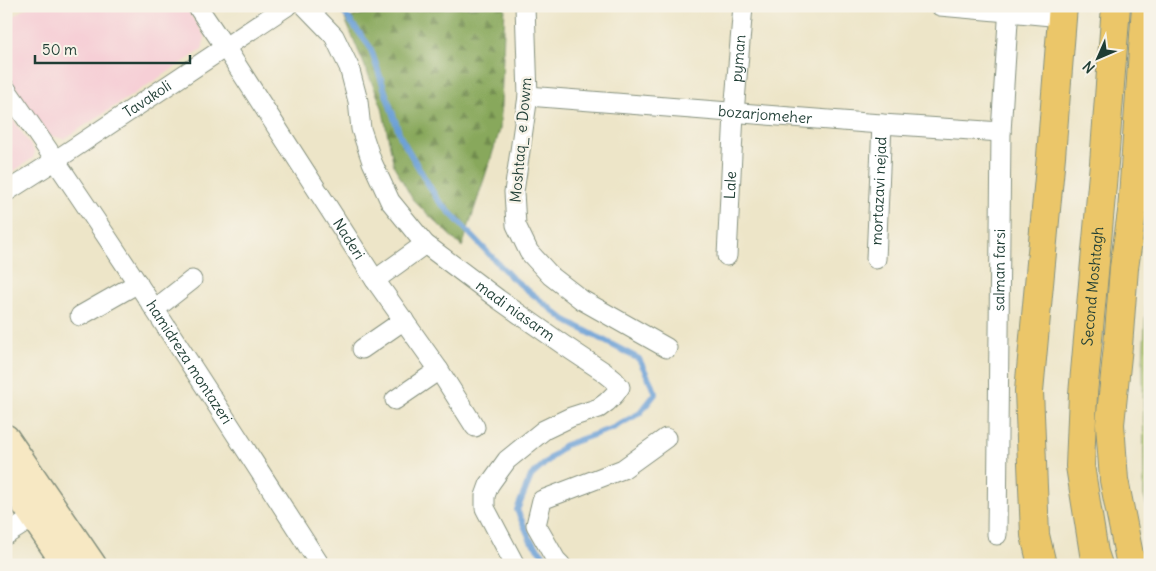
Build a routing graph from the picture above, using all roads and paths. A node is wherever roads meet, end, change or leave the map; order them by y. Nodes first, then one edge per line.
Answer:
1 (198, 6) edge
2 (287, 6) edge
3 (305, 6) edge
4 (525, 6) edge
5 (742, 6) edge
6 (940, 6) edge
7 (1116, 6) edge
8 (1146, 6) edge
9 (1009, 9) edge
10 (1063, 11) edge
11 (225, 47) junction
12 (6, 89) edge
13 (528, 96) junction
14 (734, 112) junction
15 (882, 124) junction
16 (1001, 132) junction
17 (56, 160) junction
18 (6, 192) edge
19 (425, 244) junction
20 (727, 256) dead end
21 (876, 259) dead end
22 (192, 280) dead end
23 (375, 280) junction
24 (138, 282) junction
25 (155, 309) junction
26 (80, 316) dead end
27 (404, 320) junction
28 (667, 348) dead end
29 (362, 349) dead end
30 (439, 370) junction
31 (395, 400) dead end
32 (475, 428) dead end
33 (6, 438) edge
34 (666, 438) dead end
35 (6, 476) edge
36 (34, 516) junction
37 (6, 535) edge
38 (997, 535) dead end
39 (1035, 535) junction
40 (66, 565) edge
41 (93, 565) edge
42 (320, 565) edge
43 (515, 565) edge
44 (561, 565) edge
45 (1029, 565) edge
46 (1042, 565) edge
47 (1098, 565) edge
48 (1131, 565) edge

1 - 11 street, Naderi
2 - 11 street, Tavakoli
3 - 19 street, madi niasarm
4 - 13 street, Moshtaq_ e Dowm
5 - 14 street, pyman
6 - 9 street
7 - 47 main road, Second Moshtagh
8 - 48 main road
9 - 10 street
9 - 16 street, salman farsi
10 - 39 main road
11 - 17 street, Tavakoli
11 - 23 street, Naderi
12 - 17 street, hamidreza montazeri
13 - 14 street, bozarjomeher
13 - 28 street, Moshtaq_ e Dowm
14 - 15 street, bozarjomeher
14 - 20 street, Lale
15 - 16 street, bozarjomeher
15 - 21 street, mortazavi nejad
16 - 38 street, salman farsi
17 - 18 street, Tavakoli
17 - 24 street, hamidreza montazeri
19 - 23 street
19 - 43 street, madi niasarm
22 - 25 street
23 - 27 street, Naderi
24 - 25 street, hamidreza montazeri
24 - 26 street
25 - 42 street, hamidreza montazeri
27 - 29 street
27 - 30 street, Naderi
30 - 31 street
30 - 32 street, Naderi
33 - 41 main road
34 - 44 street
35 - 36 main road
36 - 37 street
36 - 40 main road
39 - 45 main road
39 - 46 main road

